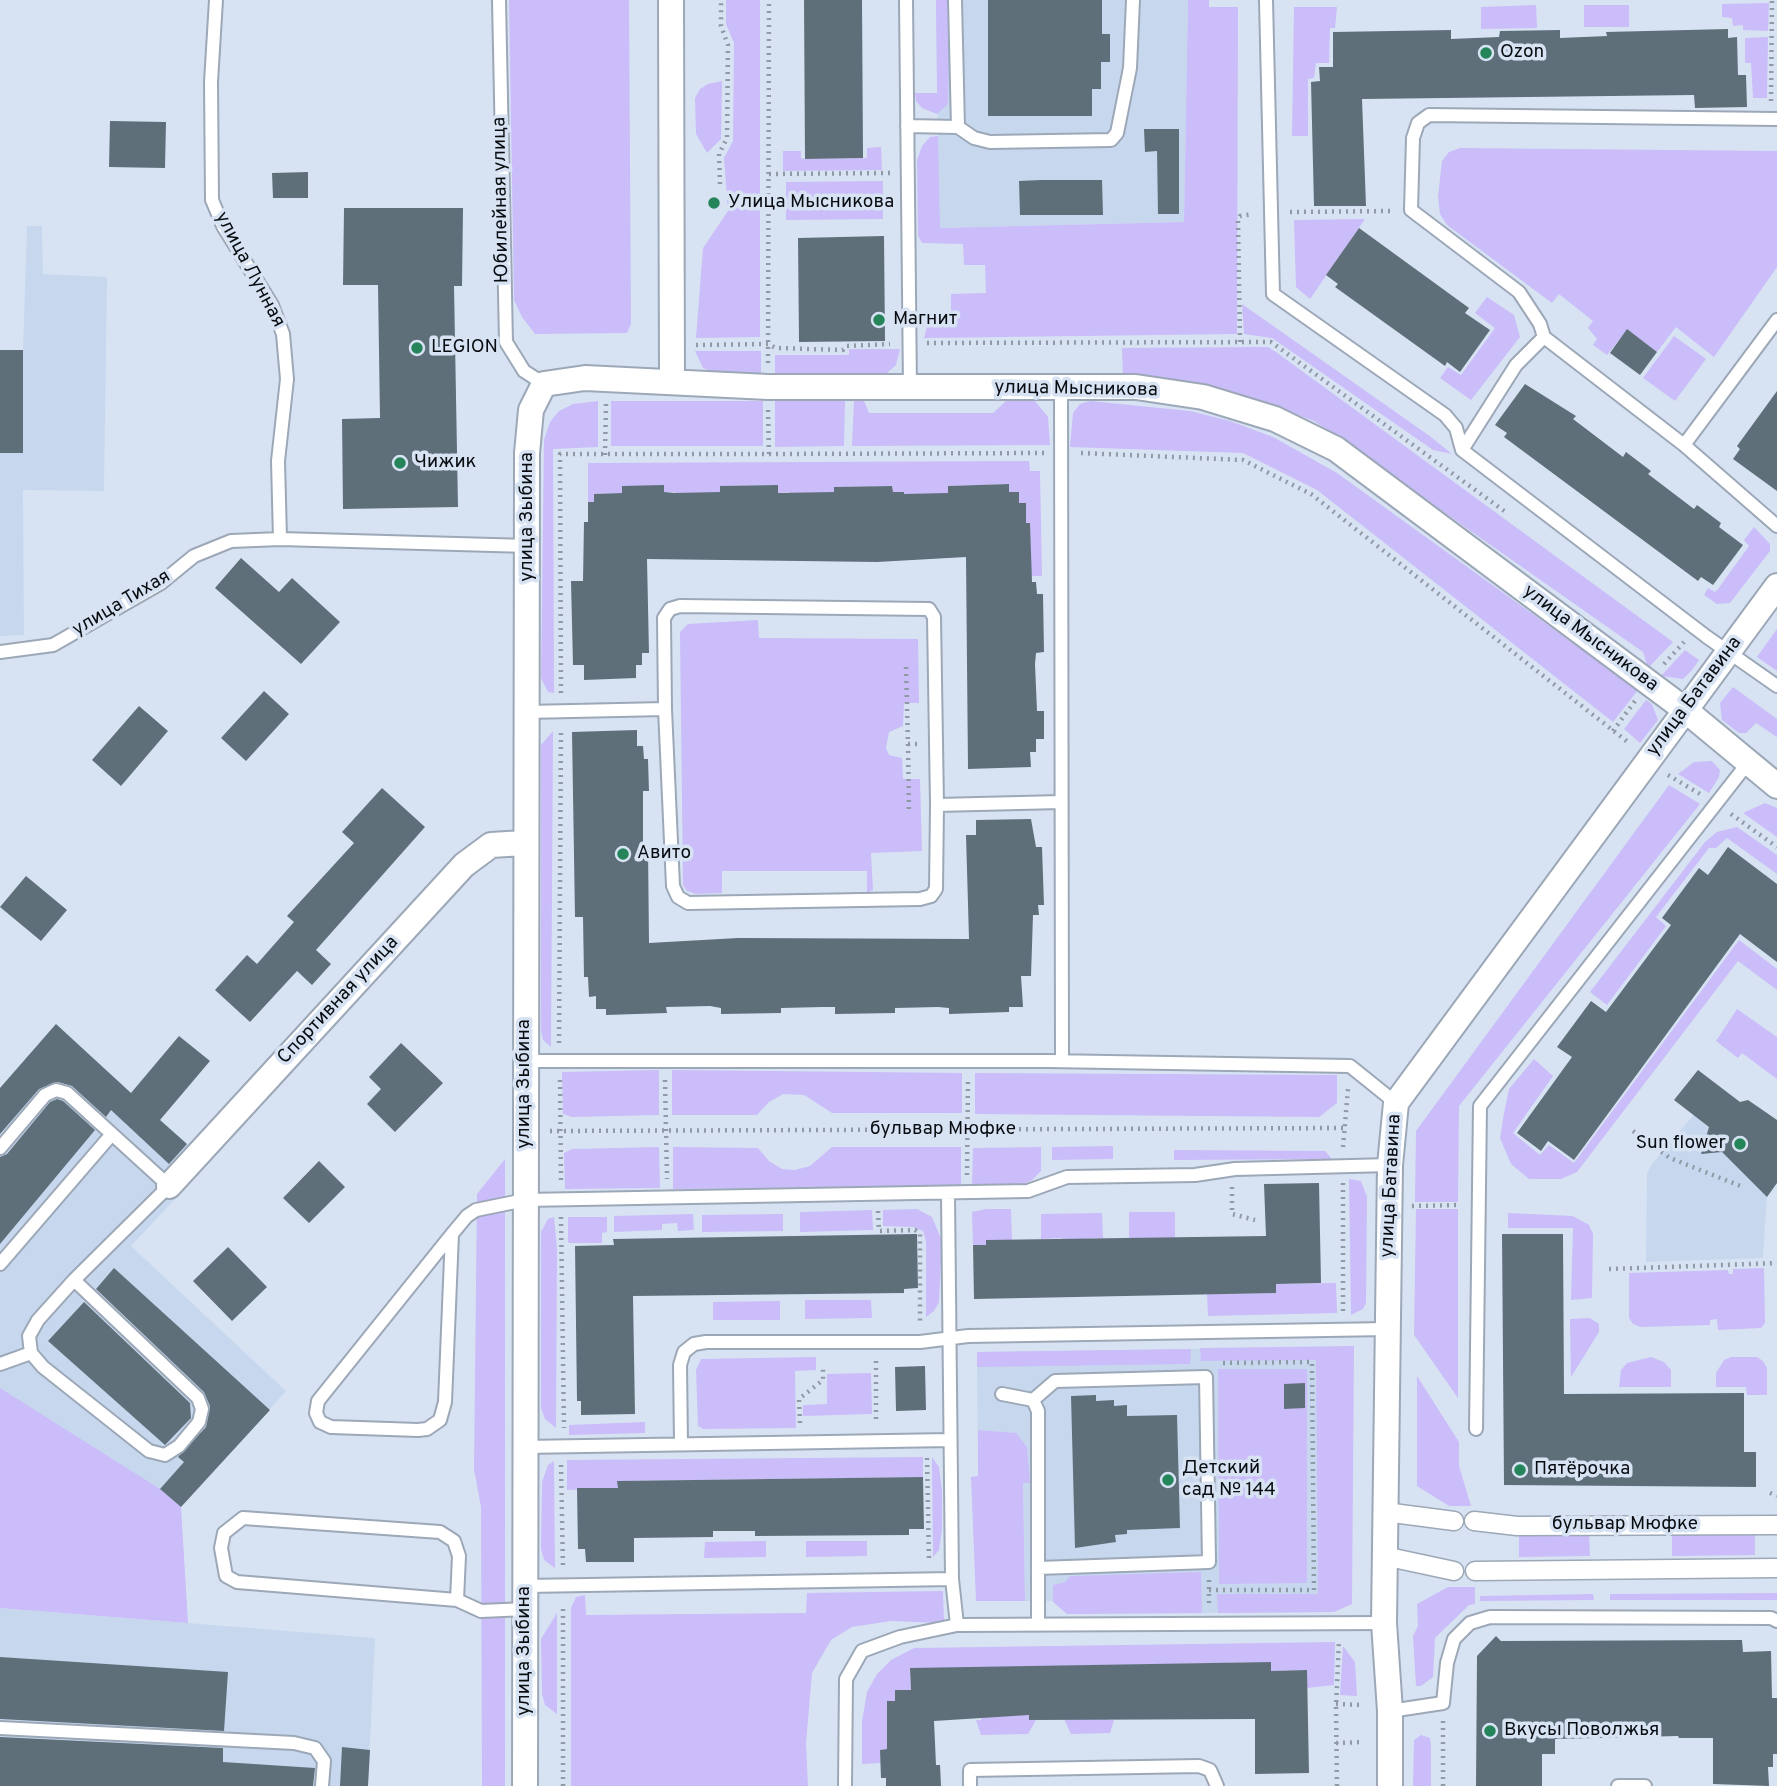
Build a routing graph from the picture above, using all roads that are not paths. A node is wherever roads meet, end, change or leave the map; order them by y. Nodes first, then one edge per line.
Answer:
1 (216, 0) edge
2 (499, 0) edge
3 (671, 0) edge
4 (906, 0) edge
5 (955, 0) edge
6 (1133, 0) edge
7 (1266, 0) edge
8 (1774, 118) edge
9 (907, 126) junction
10 (958, 127) junction
11 (1777, 320) edge
12 (1544, 337) junction
13 (672, 381) junction
14 (544, 384) junction
15 (910, 388) junction
16 (1061, 389) junction
17 (1684, 445) junction
18 (1462, 450) junction
19 (1777, 526) edge
20 (280, 539) junction
21 (528, 546) junction
22 (1777, 586) edge
23 (0, 652) edge
24 (1729, 652) junction
25 (1777, 686) edge
26 (665, 709) junction
27 (1684, 709) junction
28 (526, 712) junction
29 (1747, 764) junction
30 (1777, 786) edge
31 (1061, 802) junction
32 (937, 805) junction
33 (524, 842) junction
34 (524, 1060) junction
35 (1062, 1061) junction
36 (1396, 1103) junction
37 (112, 1134) junction
38 (0, 1147) edge
39 (1390, 1165) junction
40 (169, 1186) junction
41 (948, 1194) junction
42 (525, 1200) junction
43 (452, 1234) junction
44 (0, 1264) edge
45 (74, 1280) junction
46 (1387, 1329) junction
47 (949, 1336) junction
48 (31, 1353) junction
49 (0, 1364) edge
50 (1002, 1395) dead end
51 (1032, 1400) junction
52 (1476, 1429) dead end
53 (950, 1440) junction
54 (681, 1443) junction
55 (524, 1447) junction
56 (1385, 1512) junction
57 (1454, 1521) dead end
58 (1474, 1521) dead end
59 (1777, 1525) edge
60 (1384, 1556) junction
61 (1038, 1567) junction
62 (1777, 1568) edge
63 (1454, 1571) dead end
64 (1475, 1571) dead end
65 (952, 1579) junction
66 (526, 1597) junction
67 (457, 1600) junction
68 (1777, 1621) edge
69 (1384, 1623) junction
70 (957, 1625) junction
71 (1038, 1625) junction
72 (1390, 1711) junction
73 (0, 1728) edge
74 (322, 1786) edge
75 (525, 1786) edge
76 (845, 1786) edge
77 (970, 1786) edge
78 (1217, 1786) edge
79 (1390, 1786) edge
80 (1618, 1786) edge
81 (1645, 1786) edge

1 - 20 lane, улица Лунная
2 - 14 lane, Юбилейная улица
3 - 13 street
4 - 9 lane
5 - 10 lane
6 - 10 lane
7 - 18 lane
8 - 12 lane
9 - 10 lane
9 - 15 lane
11 - 17 lane
12 - 17 lane
12 - 18 lane
13 - 14 street, улица Мысникова
13 - 15 street, улица Мысникова
14 - 21 street, улица Зыбина
15 - 16 street, улица Мысникова
16 - 27 street, улица Мысникова
16 - 31 lane
17 - 19 lane
18 - 24 lane
20 - 21 lane, улица Тихая
20 - 23 lane, улица Тихая
21 - 28 street, улица Зыбина
22 - 24 street, улица Батавина
24 - 25 lane
24 - 27 street, улица Батавина
26 - 28 lane
26 - 32 lane
26 - 32 lane
27 - 29 street, улица Мысникова
27 - 36 street, улица Батавина
28 - 33 street, улица Зыбина
29 - 30 street, улица Мысникова
29 - 52 lane
31 - 32 lane
31 - 35 lane
33 - 34 street, улица Зыбина
33 - 40 street, Спортивная улица
34 - 35 lane
34 - 42 street, улица Зыбина
35 - 36 lane
36 - 39 street, улица Батавина
37 - 38 lane
37 - 40 lane
37 - 44 lane
39 - 41 lane
39 - 46 street, улица Батавина
40 - 45 lane
41 - 42 lane
41 - 47 lane
42 - 43 lane
42 - 55 street, улица Зыбина
43 - 43 lane
45 - 48 lane
45 - 48 lane
46 - 47 lane
46 - 56 street, улица Батавина
47 - 53 lane
47 - 54 lane
48 - 49 lane
50 - 51 lane
51 - 61 lane
51 - 61 lane
53 - 54 lane
53 - 65 lane
54 - 55 lane
55 - 66 street, улица Зыбина
56 - 57 street
56 - 60 street, улица Батавина
58 - 59 street, бульвар Мюфке
60 - 63 street
60 - 69 street, улица Батавина
61 - 71 lane
62 - 64 street
65 - 66 lane
65 - 70 lane
66 - 67 lane
66 - 75 street, улица Зыбина
67 - 67 lane
68 - 72 lane
69 - 71 lane
69 - 72 street, улица Батавина
70 - 71 lane
70 - 76 lane
72 - 79 street, улица Батавина
73 - 74 lane
77 - 78 lane
80 - 81 lane

